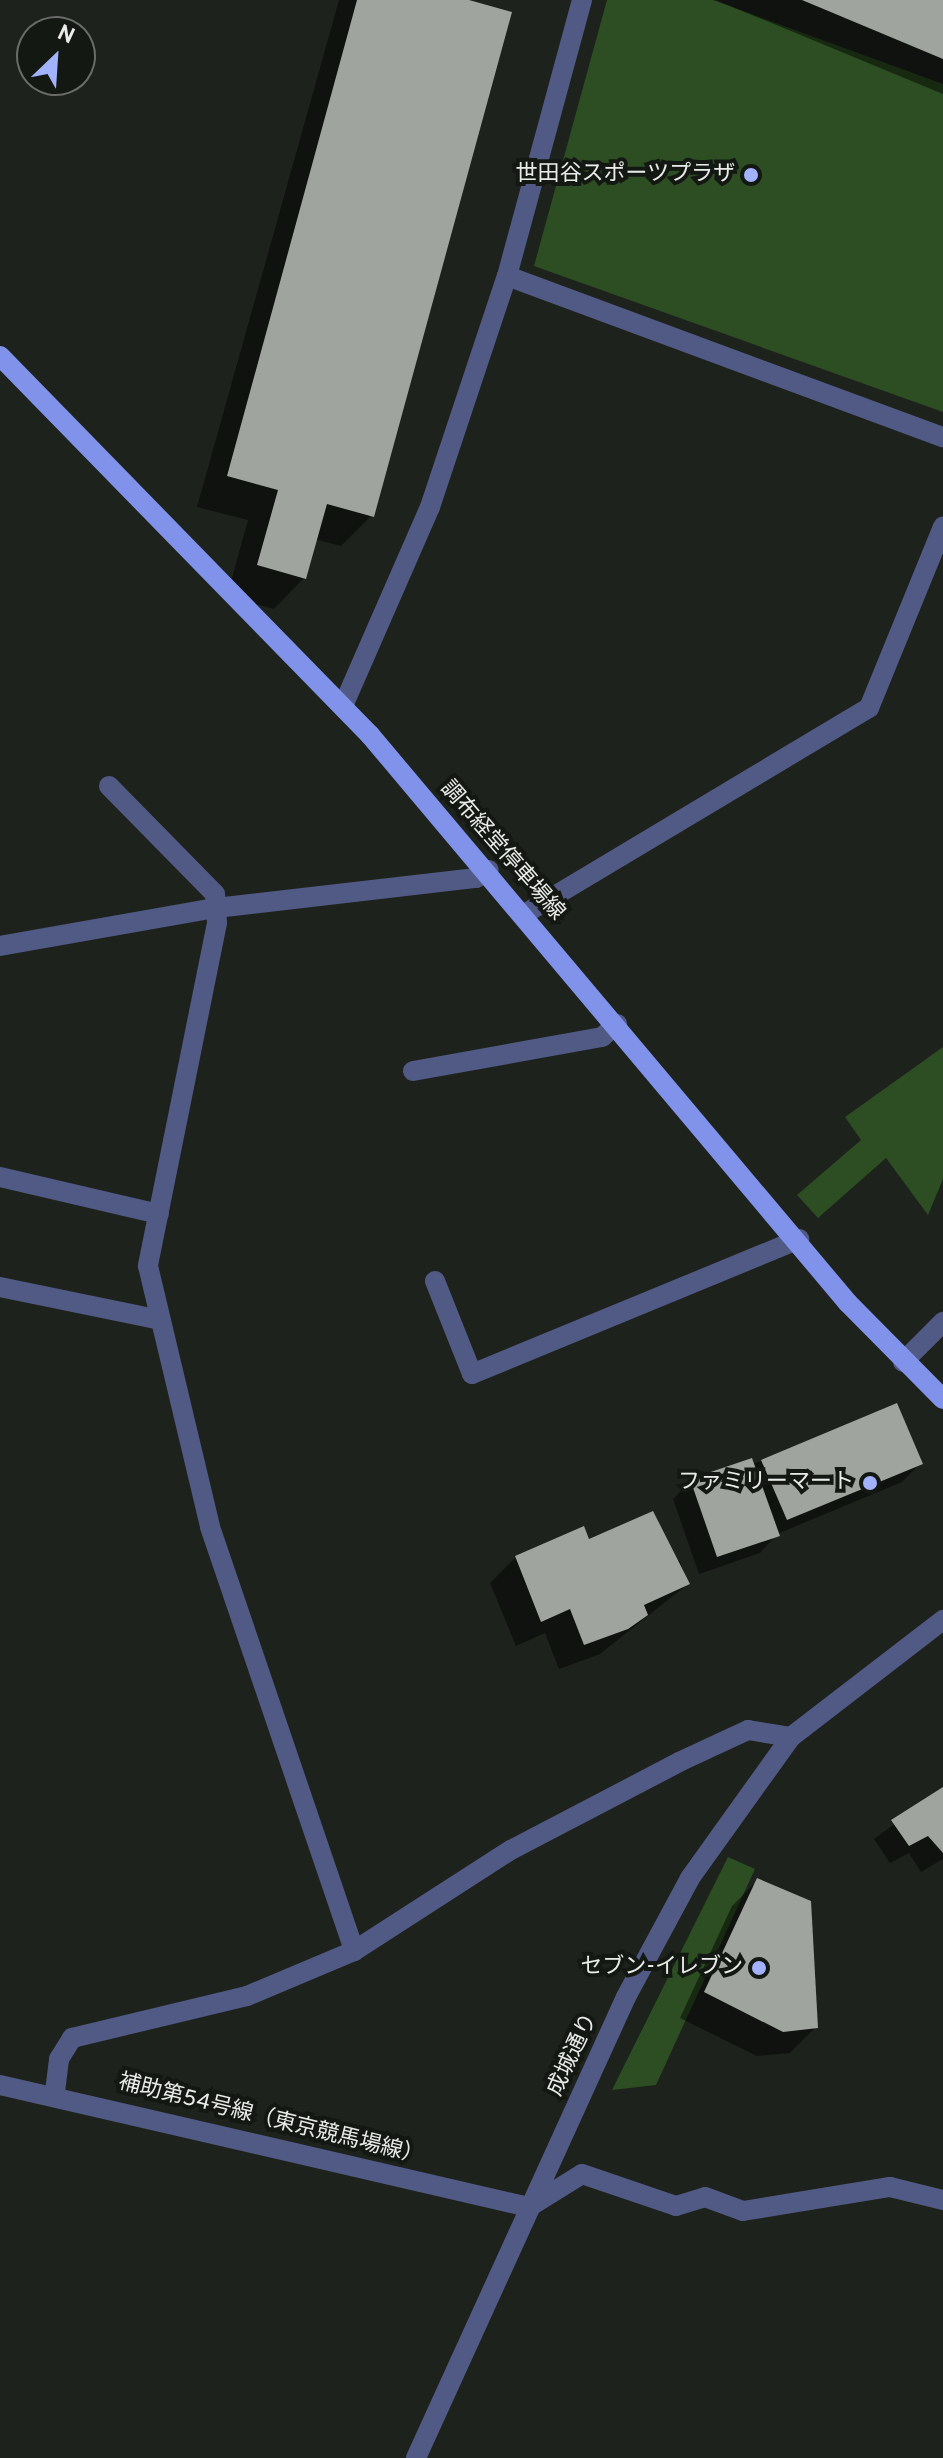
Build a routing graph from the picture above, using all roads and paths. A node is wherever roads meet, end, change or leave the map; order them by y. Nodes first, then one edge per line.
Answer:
1 (582, 0) edge
2 (507, 276) junction
3 (0, 356) edge
4 (943, 437) edge
5 (943, 527) edge
6 (343, 706) junction
7 (109, 786) dead end
8 (489, 870) junction
9 (216, 908) junction
10 (526, 913) junction
11 (0, 946) edge
12 (617, 1024) junction
13 (413, 1071) dead end
14 (0, 1177) edge
15 (159, 1214) junction
16 (799, 1239) junction
17 (435, 1281) dead end
18 (0, 1287) edge
19 (161, 1320) junction
20 (943, 1322) edge
21 (903, 1362) junction
22 (943, 1399) edge
23 (943, 1620) edge
24 (791, 1737) junction
25 (354, 1951) junction
26 (0, 2085) edge
27 (55, 2092) junction
28 (943, 2200) edge
29 (529, 2207) junction
30 (416, 2458) edge

1 - 2 street
2 - 4 street
2 - 6 street
3 - 6 main road, 調布経堂停車場線
5 - 10 street
6 - 8 main road, 調布経堂停車場線
7 - 9 street
8 - 9 street
8 - 10 main road, 調布経堂停車場線
9 - 11 street
9 - 15 street
10 - 12 main road, 調布経堂停車場線
12 - 13 street
12 - 16 main road, 調布経堂停車場線
14 - 15 street
15 - 19 street
16 - 17 street
16 - 21 main road, 調布経堂停車場線
18 - 19 street
19 - 25 street
20 - 21 street
21 - 22 main road, 調布経堂停車場線
23 - 24 street, 成城通り
24 - 25 street
24 - 29 street, 成城通り
25 - 27 street
26 - 27 street, 補助第54号線（東京競馬場線）
27 - 29 street, 補助第54号線（東京競馬場線）
28 - 29 street
29 - 30 street, 成城通り

